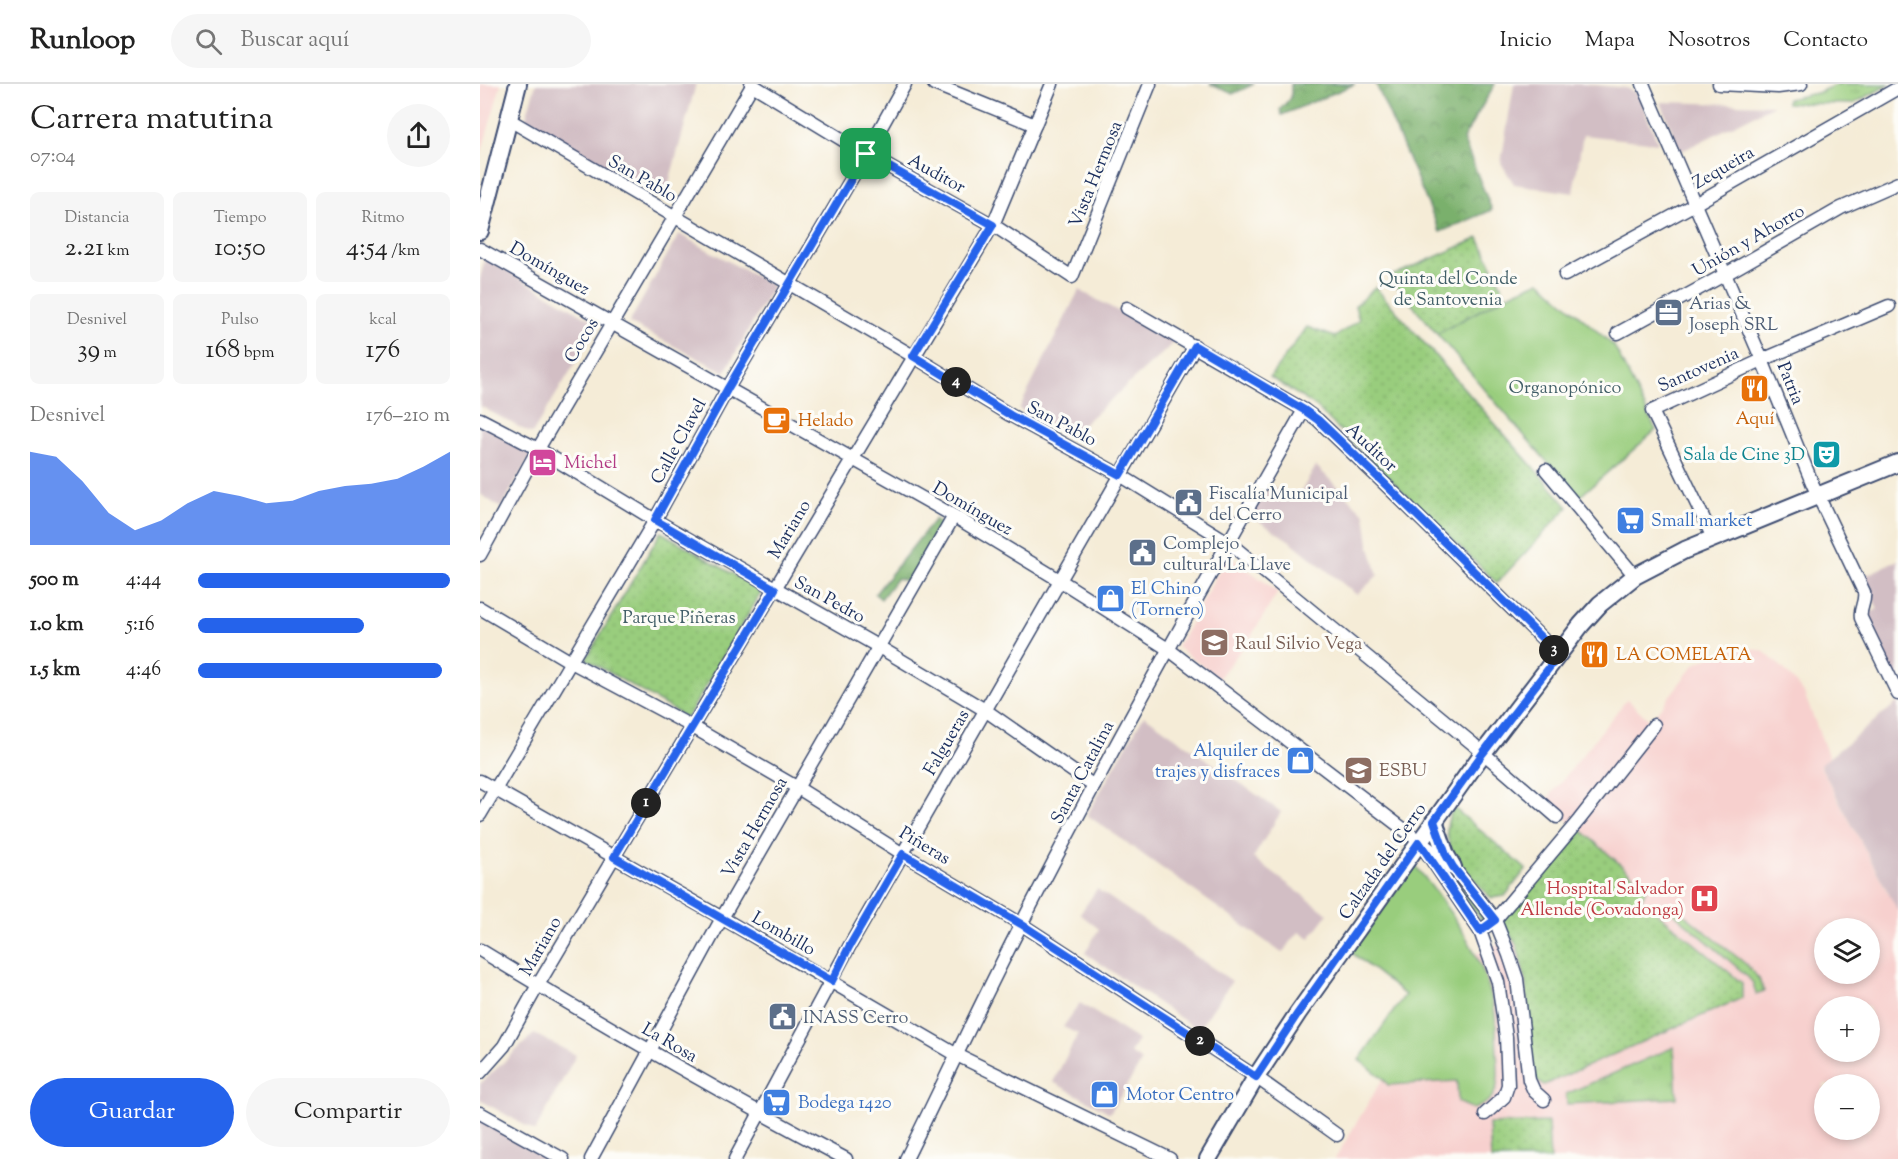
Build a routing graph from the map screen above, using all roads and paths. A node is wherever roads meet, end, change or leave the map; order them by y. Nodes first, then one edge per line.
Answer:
1 (518, 84) edge
2 (752, 84) edge
3 (905, 84) edge
4 (934, 84) edge
5 (1052, 84) edge
6 (1150, 84) edge
7 (1643, 84) edge
8 (1719, 84) edge
9 (1801, 84) edge
10 (1898, 88) edge
11 (508, 119) junction
12 (1035, 125) junction
13 (866, 154) junction
14 (1898, 183) edge
15 (1695, 204) junction
16 (674, 217) junction
17 (993, 225) junction
18 (480, 231) edge
19 (480, 249) edge
20 (1565, 275) dead end
21 (1724, 275) junction
22 (1072, 277) joint
23 (789, 284) junction
24 (1890, 306) dead end
25 (1127, 308) dead end
26 (612, 324) junction
27 (1618, 333) dead end
28 (1195, 346) junction
29 (913, 356) junction
30 (1762, 360) junction
31 (728, 388) junction
32 (1304, 410) junction
33 (480, 419) edge
34 (538, 449) junction
35 (852, 458) junction
36 (1898, 463) edge
37 (1546, 470) dead end
38 (1120, 475) junction
39 (1818, 496) junction
40 (954, 516) junction
41 (655, 520) junction
42 (1713, 538) junction
43 (1228, 542) junction
44 (480, 555) edge
45 (1635, 576) junction
46 (1061, 580) junction
47 (775, 589) junction
48 (480, 608) edge
49 (879, 648) junction
50 (1168, 649) junction
51 (1559, 655) junction
52 (571, 662) junction
53 (1898, 694) edge
54 (985, 710) junction
55 (1654, 725) dead end
56 (692, 726) junction
57 (1483, 753) junction
58 (480, 781) edge
59 (1094, 786) junction
60 (798, 788) junction
61 (495, 790) junction
62 (480, 815) edge
63 (1557, 817) dead end
64 (1434, 821) junction
65 (1419, 842) junction
66 (903, 854) junction
67 (614, 857) junction
68 (1453, 867) junction
69 (722, 918) junction
70 (1495, 920) junction
71 (1021, 924) junction
72 (1480, 931) junction
73 (480, 951) edge
74 (832, 981) junction
75 (538, 985) junction
76 (650, 1052) junction
77 (957, 1055) junction
78 (480, 1073) edge
79 (1256, 1077) junction
80 (1544, 1100) dead end
81 (480, 1113) edge
82 (759, 1113) junction
83 (1485, 1114) dead end
84 (1337, 1135) dead end
85 (563, 1159) edge
86 (591, 1159) edge
87 (735, 1159) edge
88 (846, 1159) edge
89 (906, 1159) edge
90 (1170, 1159) edge
91 (1208, 1159) edge

1 - 11 main road
2 - 13 street, Auditor
2 - 16 street, Cocos
3 - 13 street, Calle Clavel
4 - 12 street
5 - 12 street, Mariano
6 - 22 street, Vista Hermosa
7 - 15 street, Patria
8 - 9 street
10 - 15 street, Zequeira
11 - 16 street, San Pablo
11 - 18 main road
12 - 17 street, Mariano
13 - 17 street, Auditor
13 - 23 street, Calle Clavel
14 - 21 street, Unión y Ahorro
15 - 20 street, Zequeira
15 - 21 street, Patria
16 - 23 street, San Pablo
16 - 26 street, Cocos
17 - 22 street, Auditor
17 - 29 street, Mariano
19 - 26 street, Domínguez
21 - 27 street, Unión y Ahorro
21 - 30 street, Patria
23 - 29 street, San Pablo
23 - 31 street, Calle Clavel
24 - 30 street, Santovenia
25 - 28 street, Auditor
26 - 31 street, Domínguez
26 - 34 street, Cocos
28 - 32 street, Auditor
28 - 38 street, Falgueras
29 - 35 street, Mariano
29 - 38 street, San Pablo
30 - 39 street, Patria
30 - 42 street, Santovenia
31 - 35 street, Domínguez
31 - 41 street, Calle Clavel
32 - 43 street, Santa Catalina
32 - 51 street, Auditor
33 - 34 street, San Pedro
34 - 41 street, San Pedro
34 - 44 street, Cocos
35 - 40 street, Domínguez
35 - 47 street, Mariano
36 - 39 main road, Calzada del Cerro
37 - 45 street
38 - 43 street, San Pablo
38 - 46 street, Falgueras
39 - 42 main road, Calzada del Cerro
39 - 53 street, Patria
40 - 46 street, Domínguez
40 - 49 street, Vista Hermosa
41 - 47 street, San Pedro
41 - 52 street, Calle Clavel
42 - 45 main road, Calzada del Cerro
43 - 50 street, Santa Catalina
43 - 57 street, San Pablo
45 - 51 main road, Calzada del Cerro
46 - 50 street, Domínguez
46 - 54 street, Falgueras
47 - 49 street, San Pedro
47 - 56 street, Mariano
48 - 52 street, Piñeras
49 - 54 street, San Pedro
49 - 60 street, Vista Hermosa
50 - 59 street, Santa Catalina
50 - 65 street, Domínguez
51 - 57 main road, Calzada del Cerro
52 - 56 street, Piñeras
52 - 61 street, Calle Clavel
54 - 59 street, San Pedro
54 - 66 street, Falgueras
55 - 70 street
56 - 60 street, Piñeras
56 - 67 street, Mariano
57 - 63 street, San Pablo
57 - 64 main road, Calzada del Cerro
58 - 61 street, Lombillo
59 - 71 street, Santa Catalina
60 - 66 street, Piñeras
60 - 69 street, Vista Hermosa
61 - 62 street, Calle Clavel
61 - 67 street, Lombillo
64 - 65 main road, Calzada del Cerro
64 - 68 main road
65 - 68 street, Domínguez
65 - 72 street, Domínguez
65 - 79 main road, Calzada del Cerro
66 - 71 street, Piñeras
66 - 74 street, Falgueras
67 - 69 street, Lombillo
67 - 75 street, Mariano
68 - 70 street, Domínguez
69 - 74 street, Lombillo
69 - 76 street, Vista Hermosa
70 - 72 street
70 - 80 street, Domínguez
71 - 77 street, Santa Catalina
71 - 79 street, Piñeras
72 - 83 street, Domínguez
73 - 75 street, La Rosa
74 - 77 street, Lombillo
74 - 82 street, Falgueras
75 - 76 street, La Rosa
75 - 78 street, Mariano
76 - 82 street, La Rosa
76 - 86 street, Vista Hermosa
77 - 89 street, Santa Catalina
77 - 90 street, Lombillo
79 - 84 street, Piñeras
79 - 91 main road, Calzada del Cerro
81 - 85 street
82 - 87 street, Falgueras
82 - 88 street, La Rosa

